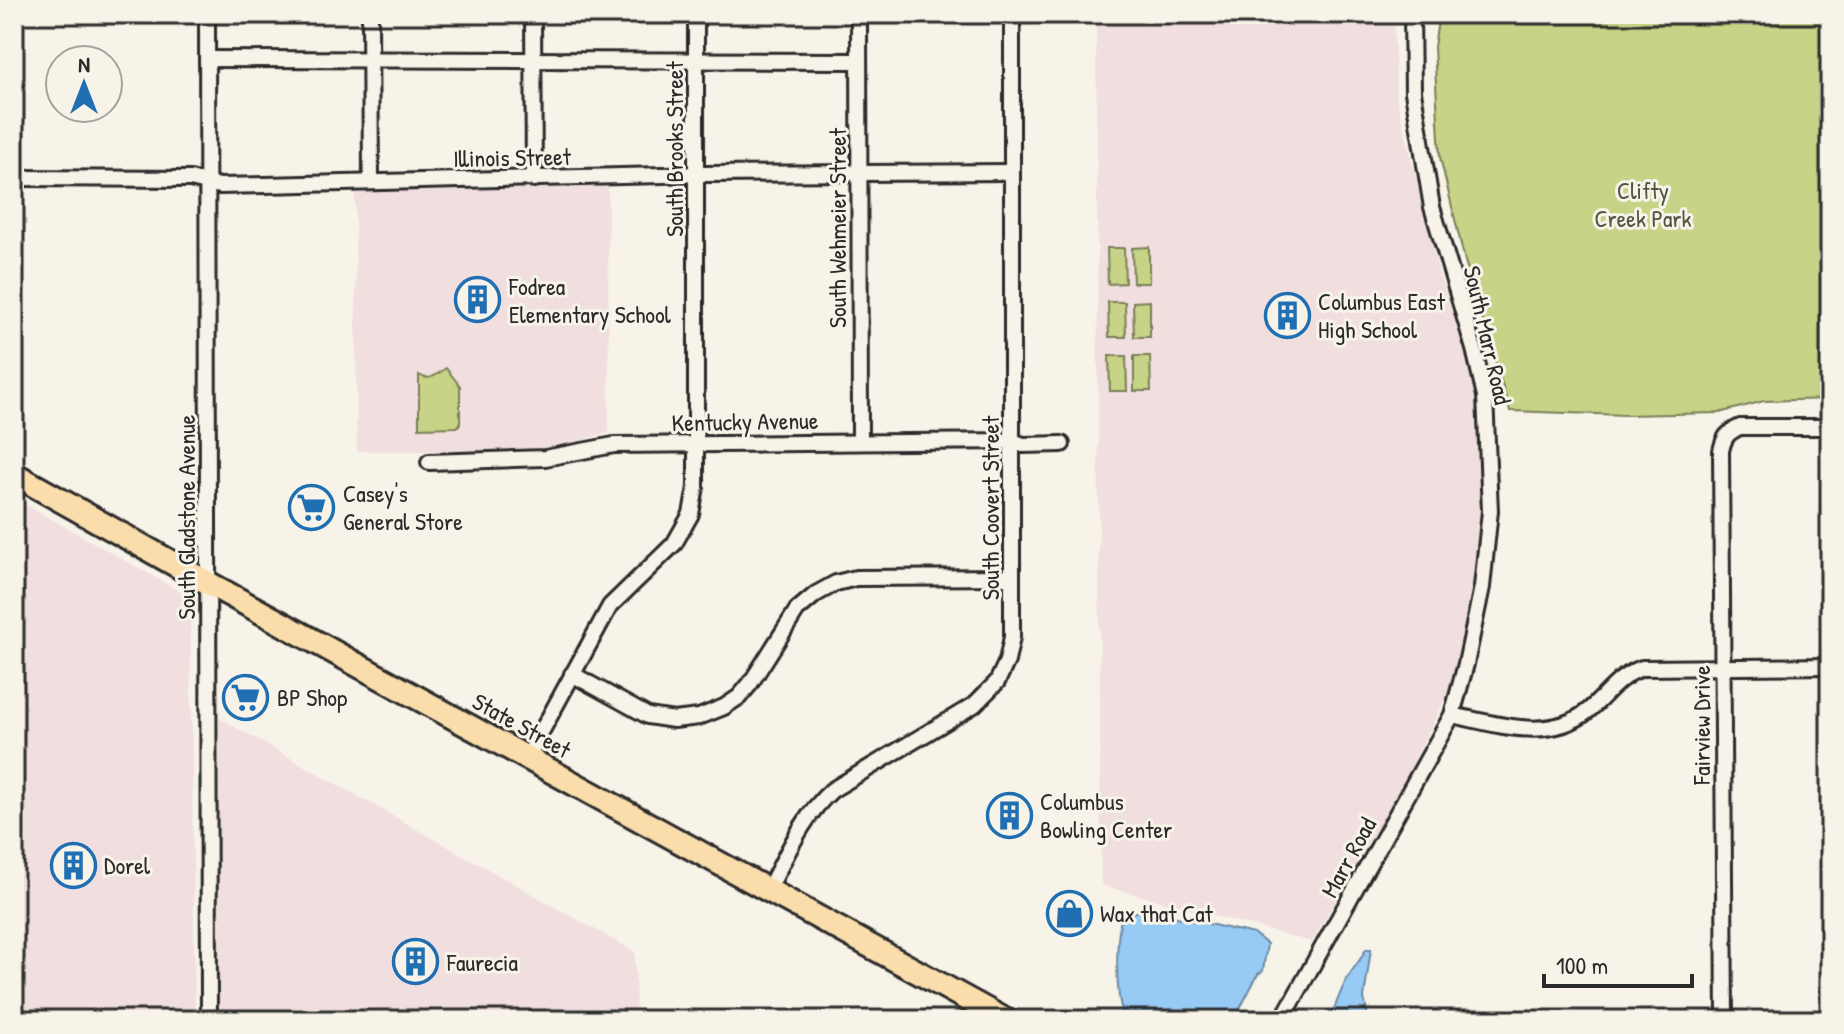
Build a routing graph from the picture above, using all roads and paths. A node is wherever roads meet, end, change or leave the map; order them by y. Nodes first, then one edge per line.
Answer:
1 (207, 14) edge
2 (370, 14) edge
3 (533, 14) edge
4 (696, 14) edge
5 (859, 14) edge
6 (1012, 14) edge
7 (1412, 14) edge
8 (207, 59) junction
9 (370, 59) junction
10 (533, 60) junction
11 (697, 60) junction
12 (858, 61) junction
13 (1011, 172) junction
14 (859, 173) junction
15 (697, 174) junction
16 (14, 178) edge
17 (534, 179) junction
18 (371, 182) junction
19 (207, 183) junction
20 (1830, 427) edge
21 (1013, 441) junction
22 (860, 442) junction
23 (696, 444) junction
24 (1062, 444) dead end
25 (429, 462) dead end
26 (14, 474) edge
27 (1012, 577) junction
28 (208, 583) junction
29 (1830, 666) edge
30 (1722, 667) junction
31 (572, 674) junction
32 (1452, 715) junction
33 (527, 758) junction
34 (768, 890) junction
35 (998, 1018) edge
36 (209, 1020) edge
37 (1282, 1020) edge
38 (1725, 1020) edge

1 - 8 street, South Gladstone Avenue
2 - 9 street
3 - 10 street
4 - 11 street, South Brooks Street
5 - 12 street, South Wehmeier Street
6 - 13 street, South Coovert Street
7 - 32 street, South Marr Road
8 - 9 street
8 - 19 street, South Gladstone Avenue
9 - 10 street
9 - 18 street
10 - 11 street
10 - 17 street
11 - 12 street
11 - 15 street, South Brooks Street
12 - 14 street, South Wehmeier Street
13 - 14 street, Illinois Street
13 - 21 street, South Coovert Street
14 - 15 street, Illinois Street
14 - 22 street, South Wehmeier Street
15 - 17 street, Illinois Street
15 - 23 street, South Brooks Street
16 - 19 street, Illinois Street
17 - 18 street, Illinois Street
18 - 19 street, Illinois Street
19 - 28 street, South Gladstone Avenue
20 - 30 street, Fairview Drive
21 - 22 street, Kentucky Avenue
21 - 24 street, Kentucky Avenue
21 - 27 street, South Coovert Street
22 - 23 street, Kentucky Avenue
23 - 25 street, Kentucky Avenue
23 - 31 street, South Brooks Street
26 - 28 highway, State Street
27 - 31 street
27 - 34 street, South Coovert Street
28 - 33 highway, State Street
28 - 36 street, South Gladstone Avenue
29 - 30 street
30 - 32 street
30 - 38 street, Fairview Drive
31 - 33 street, South Brooks Street
32 - 37 street, Marr Road
33 - 34 highway, State Street
34 - 35 highway, State Street

